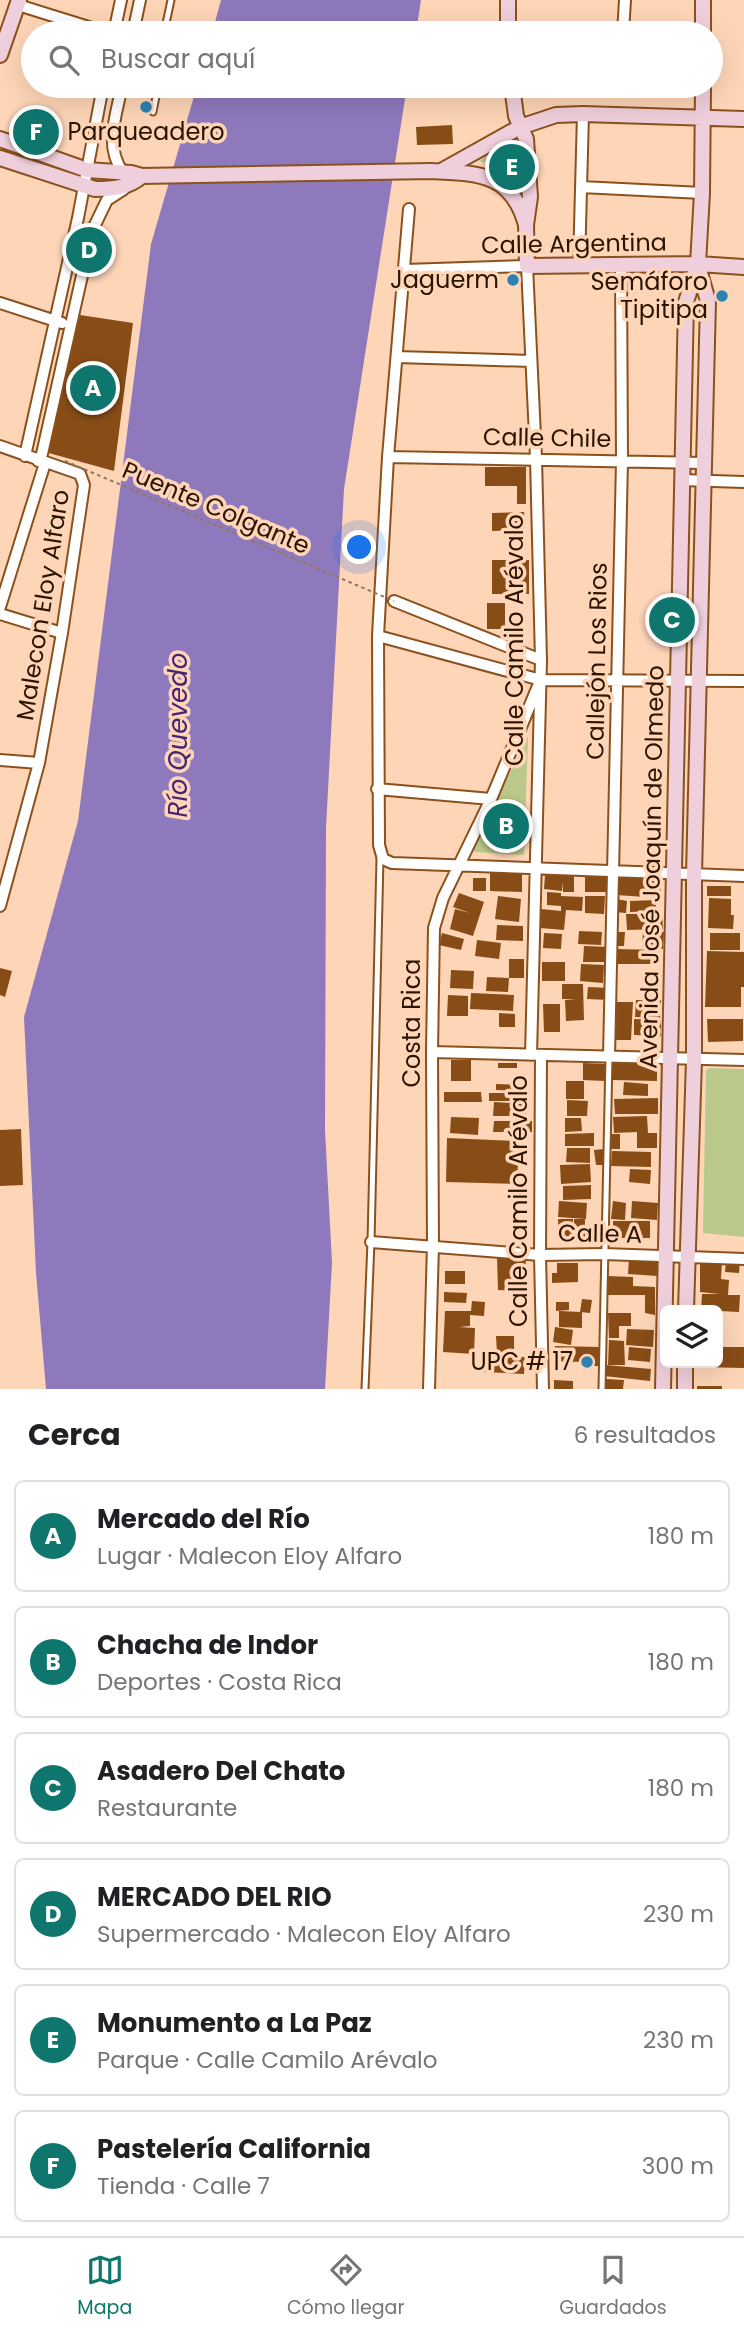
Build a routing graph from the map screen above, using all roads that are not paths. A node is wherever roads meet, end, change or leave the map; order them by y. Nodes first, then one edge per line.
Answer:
1 (121, 0) edge
2 (140, 0) edge
3 (171, 0) edge
4 (508, 0) edge
5 (625, 0) edge
6 (703, 0) edge
7 (18, 2) edge
8 (73, 21) edge
9 (117, 21) edge
10 (136, 21) edge
11 (167, 21) edge
12 (508, 21) edge
13 (624, 21) edge
14 (703, 21) edge
15 (0, 55) edge
16 (101, 98) edge
17 (120, 98) edge
18 (156, 98) edge
19 (513, 98) edge
20 (703, 98) edge
21 (153, 112) dead end
22 (583, 114) junction
23 (703, 119) junction
24 (744, 119) edge
25 (520, 127) junction
26 (0, 139) edge
27 (0, 158) edge
28 (87, 170) junction
29 (435, 171) junction
30 (137, 178) junction
31 (84, 186) junction
32 (581, 187) junction
33 (702, 193) junction
34 (409, 209) dead end
35 (78, 218) junction
36 (96, 221) junction
37 (526, 225) junction
38 (698, 264) junction
39 (579, 265) junction
40 (621, 265) junction
41 (527, 266) junction
42 (744, 267) edge
43 (405, 270) junction
44 (0, 303) edge
45 (55, 321) junction
46 (71, 326) junction
47 (397, 358) junction
48 (531, 361) junction
49 (0, 446) edge
50 (25, 456) junction
51 (388, 457) junction
52 (536, 458) junction
53 (622, 461) junction
54 (42, 462) junction
55 (682, 462) junction
56 (704, 463) junction
57 (681, 481) junction
58 (704, 481) junction
59 (744, 482) edge
60 (394, 601) road end
61 (0, 607) edge
62 (0, 614) edge
63 (62, 633) junction
64 (378, 636) junction
65 (541, 660) junction
66 (541, 680) junction
67 (617, 681) junction
68 (680, 681) junction
69 (700, 681) junction
70 (744, 681) edge
71 (0, 760) edge
72 (38, 763) junction
73 (377, 789) junction
74 (491, 799) junction
75 (13, 850) junction
76 (380, 852) junction
77 (0, 854) edge
78 (458, 866) junction
79 (534, 870) junction
80 (614, 872) junction
81 (674, 874) junction
82 (694, 875) junction
83 (744, 876) edge
84 (0, 906) edge
85 (432, 1052) junction
86 (536, 1055) junction
87 (610, 1057) junction
88 (670, 1058) junction
89 (694, 1060) junction
90 (744, 1060) edge
91 (371, 1242) junction
92 (433, 1245) junction
93 (604, 1254) junction
94 (540, 1255) junction
95 (666, 1257) junction
96 (687, 1257) junction
97 (744, 1259) edge
98 (686, 1305) edge
99 (685, 1368) edge
100 (365, 1389) edge
101 (429, 1389) edge
102 (543, 1389) edge
103 (602, 1389) edge
104 (663, 1389) edge
105 (685, 1389) edge

1 - 9 street
2 - 10 street
3 - 11 lane
4 - 12 main road
5 - 13 street
6 - 14 main road
7 - 8 street
7 - 15 main road
16 - 28 street
17 - 30 street
18 - 21 lane
19 - 25 main road, Calle Camilo Arévalo
20 - 23 main road, Avenida José Joaquín de Olmedo
22 - 23 main road
22 - 25 main road
22 - 32 street
23 - 24 main road
23 - 33 main road, Avenida José Joaquín de Olmedo
25 - 29 main road
25 - 37 main road, Calle Camilo Arévalo
26 - 28 main road
27 - 31 main road
28 - 30 main road
28 - 31 street
29 - 30 main road, Calle Camilo Arévalo
29 - 37 main road, Calle Camilo Arévalo
30 - 31 main road
30 - 36 street, Malecon Eloy Alfaro
31 - 35 street
32 - 33 street
32 - 39 street
33 - 38 main road, Avenida José Joaquín de Olmedo
34 - 43 street
35 - 36 street
35 - 45 street
36 - 46 street, Malecon Eloy Alfaro
37 - 41 main road, Calle Camilo Arévalo
38 - 40 main road, Calle Argentina
38 - 42 main road, Calle Argentina
38 - 55 main road, Avenida José Joaquín de Olmedo
38 - 56 main road, Avenida José Joaquín de Olmedo
39 - 40 main road, Calle Argentina
39 - 41 main road, Calle Argentina
40 - 53 street, Callejón Los Rios
41 - 43 street, Calle Argentina
41 - 48 street, Calle Camilo Arévalo
43 - 47 street
44 - 45 street
45 - 46 street
45 - 50 street
46 - 54 street, Malecon Eloy Alfaro
47 - 48 street
47 - 51 street
48 - 52 street, Calle Camilo Arévalo
49 - 50 street
50 - 54 street
51 - 52 street, Calle Chile
51 - 64 street
52 - 53 street, Calle Chile
52 - 65 street, Calle Camilo Arévalo
53 - 55 street, Calle Chile
53 - 67 street, Callejón Los Rios
54 - 61 street, Malecon Eloy Alfaro
54 - 63 street, Malecon Eloy Alfaro
55 - 56 street, Calle Chile
55 - 57 main road, Avenida José Joaquín de Olmedo
56 - 58 main road, Avenida José Joaquín de Olmedo
57 - 58 street
57 - 68 main road, Avenida José Joaquín de Olmedo
58 - 59 street
58 - 69 main road, Avenida José Joaquín de Olmedo
60 - 65 street
62 - 63 street
63 - 72 street, Malecon Eloy Alfaro
64 - 66 street
64 - 73 street
65 - 66 street, Calle Camilo Arévalo
66 - 67 street
66 - 74 street, Costa Rica
66 - 79 street, Calle Camilo Arévalo
67 - 68 street
67 - 80 street, Callejón Los Rios
68 - 69 street
68 - 81 main road, Avenida José Joaquín de Olmedo
69 - 70 street
69 - 82 main road, Avenida José Joaquín de Olmedo
71 - 72 street
72 - 75 street, Malecon Eloy Alfaro
73 - 74 street
73 - 76 street
74 - 78 street, Costa Rica
75 - 77 street
75 - 84 street, Malecon Eloy Alfaro
76 - 78 street
76 - 91 lane
78 - 79 street
78 - 85 street, Costa Rica
79 - 80 street
79 - 86 street, Calle Camilo Arévalo
80 - 81 street
80 - 87 street, Callejón Los Rios
81 - 82 street
81 - 88 main road, Avenida José Joaquín de Olmedo
82 - 83 street
82 - 89 main road, Avenida José Joaquín de Olmedo
85 - 86 street
85 - 92 street, Costa Rica
86 - 87 street
86 - 94 street, Calle Camilo Arévalo
87 - 88 street
87 - 93 lane
88 - 89 street
88 - 95 main road, Avenida José Joaquín de Olmedo
89 - 90 street
89 - 96 main road, Avenida José Joaquín de Olmedo
91 - 92 street, Calle A
91 - 100 lane
92 - 94 street, Calle A
92 - 101 street, Costa Rica
93 - 94 street, Calle A
93 - 95 street, Calle A
93 - 103 lane
94 - 102 street, Calle Camilo Arévalo
95 - 96 street, Calle A
95 - 104 main road, Avenida José Joaquín de Olmedo
96 - 97 street, Calle A
96 - 98 main road, Avenida José Joaquín de Olmedo
99 - 105 main road

